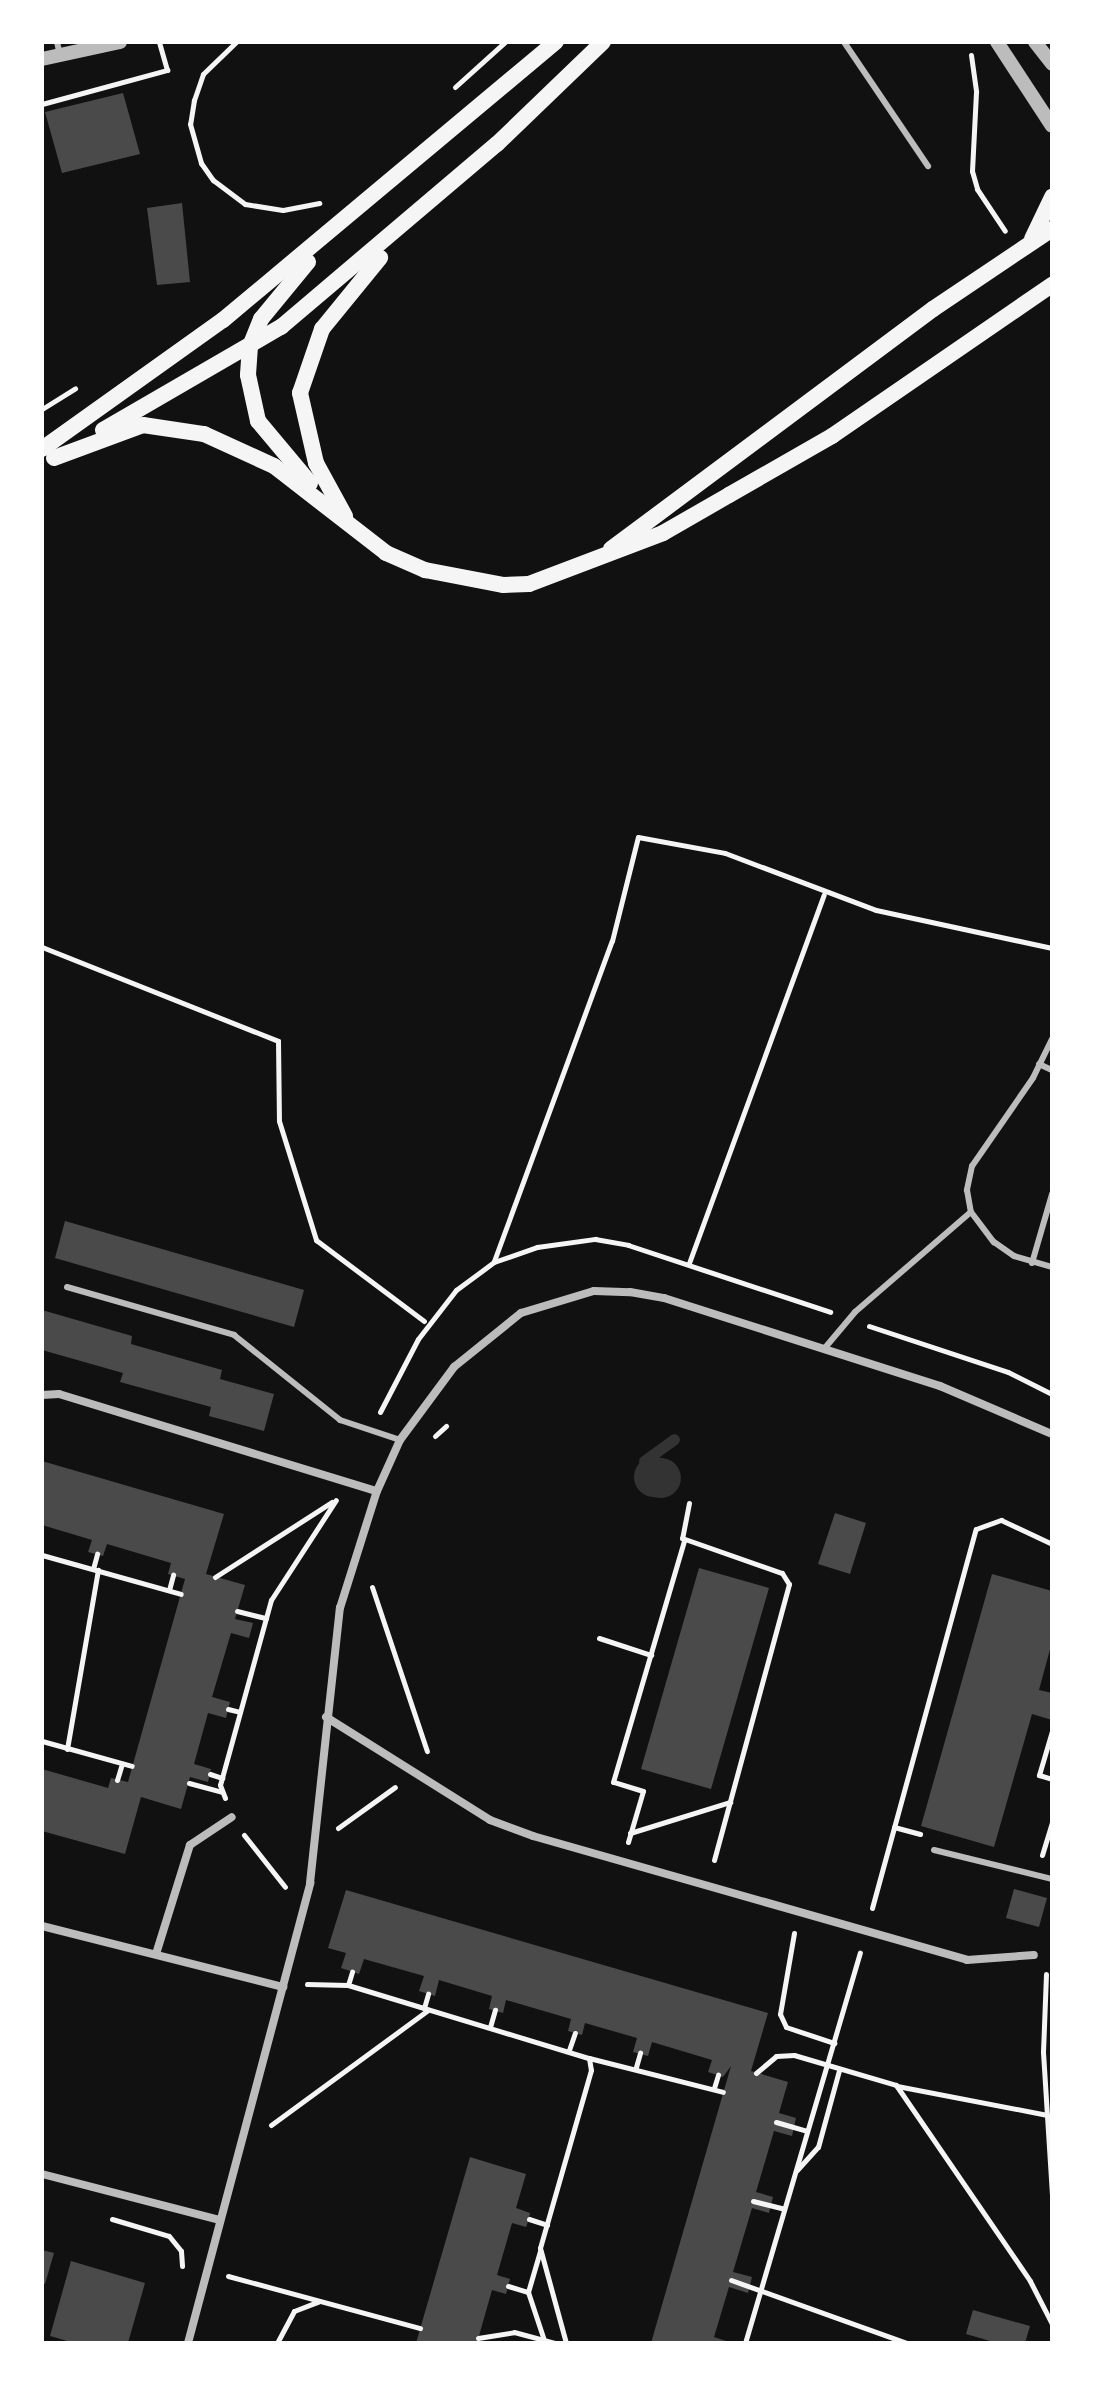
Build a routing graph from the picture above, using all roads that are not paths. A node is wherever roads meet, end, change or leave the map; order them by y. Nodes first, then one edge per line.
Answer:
1 (120, 42) edge
2 (556, 42) edge
3 (603, 42) edge
4 (844, 42) edge
5 (997, 42) edge
6 (1035, 42) edge
7 (58, 48) edge
8 (42, 59) edge
9 (1052, 64) edge
10 (1052, 126) edge
11 (497, 144) junction
12 (928, 166) dead end
13 (1052, 197) edge
14 (1052, 229) edge
15 (335, 230) junction
16 (1032, 239) junction
17 (1052, 285) edge
18 (250, 346) junction
19 (46, 457) edge
20 (350, 524) junction
21 (590, 564) junction
22 (1052, 1039) edge
23 (1039, 1064) junction
24 (1052, 1070) edge
25 (1052, 1194) edge
26 (971, 1212) junction
27 (1048, 1215) edge
28 (1032, 1263) junction
29 (1052, 1267) edge
30 (67, 1287) dead end
31 (824, 1349) junction
32 (42, 1395) edge
33 (1052, 1434) edge
34 (400, 1440) junction
35 (377, 1491) junction
36 (326, 1717) junction
37 (232, 1817) road end
38 (934, 1850) dead end
39 (1052, 1879) edge
40 (42, 1926) edge
41 (156, 1954) junction
42 (1034, 1955) dead end
43 (283, 1987) junction
44 (42, 2174) edge
45 (220, 2220) junction
46 (188, 2343) edge

1 - 7 street
2 - 15 main road
3 - 11 main road
4 - 12 lane
5 - 10 street
6 - 9 street
7 - 8 street
11 - 18 main road
11 - 20 main road
13 - 16 main road
14 - 16 main road
15 - 18 main road
15 - 19 main road
16 - 21 main road
17 - 21 main road
18 - 19 main road
18 - 20 main road
19 - 20 main road
20 - 21 main road
22 - 23 lane
23 - 24 lane
23 - 26 lane
25 - 27 lane
26 - 28 lane
26 - 31 lane
27 - 28 lane
28 - 29 lane
30 - 34 lane
31 - 33 street
31 - 34 street
32 - 35 street
34 - 35 street
35 - 36 street
36 - 42 street
36 - 43 street
37 - 41 street
38 - 39 lane
40 - 41 street
41 - 43 street
43 - 45 street
44 - 45 street
45 - 46 street

